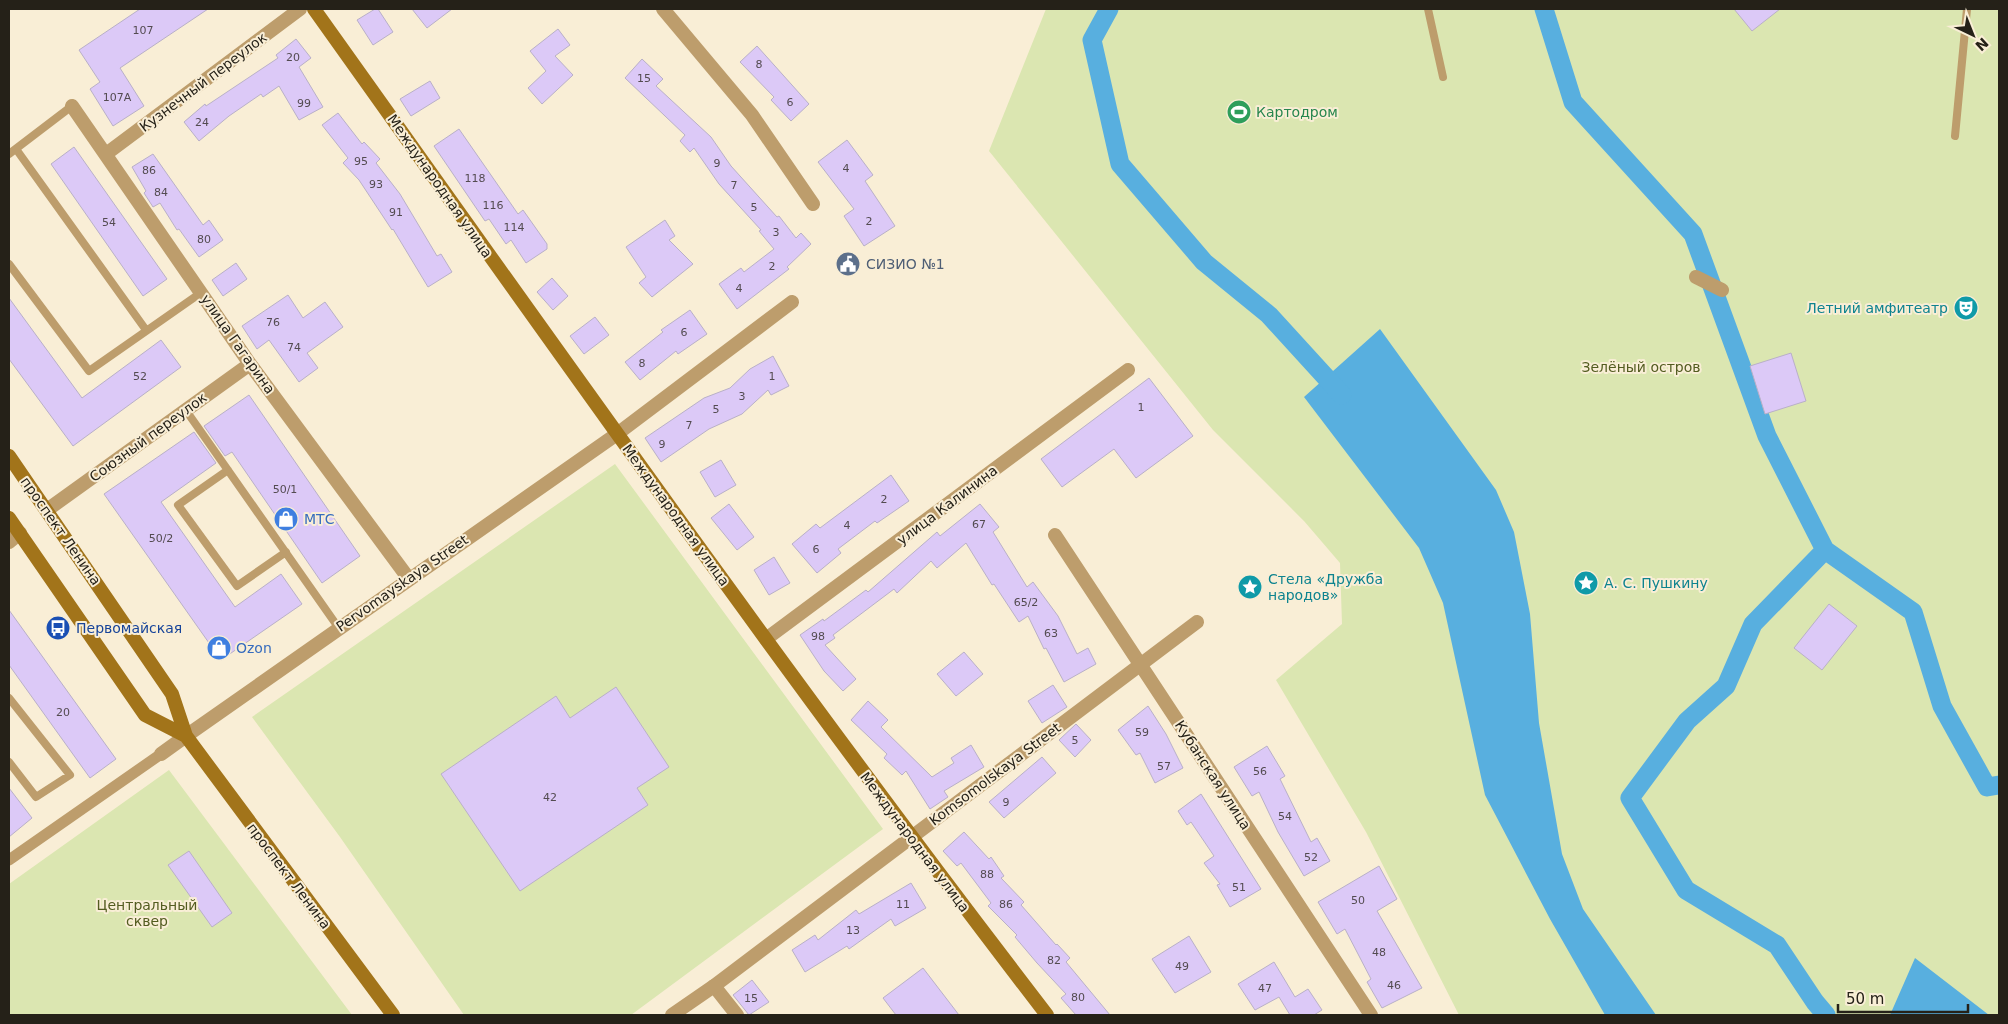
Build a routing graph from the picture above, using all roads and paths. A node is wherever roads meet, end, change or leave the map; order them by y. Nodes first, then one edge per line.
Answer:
1 (300, 9) edge
2 (314, 9) edge
3 (663, 9) edge
4 (1428, 9) edge
5 (1967, 9) edge
6 (1442, 77) dead end
7 (72, 106) joint
8 (1955, 136) dead end
9 (12, 151) edge
10 (106, 154) junction
11 (813, 204) dead end
12 (9, 264) edge
13 (1696, 277) dead end
14 (1722, 290) dead end
15 (202, 292) junction
16 (792, 302) dead end
17 (146, 330) junction
18 (250, 364) junction
19 (1128, 370) dead end
20 (185, 409) junction
21 (617, 434) junction
22 (9, 456) edge
23 (228, 470) junction
24 (47, 510) junction
25 (9, 518) edge
26 (20, 533) junction
27 (1055, 535) dead end
28 (9, 542) edge
29 (286, 552) junction
30 (409, 579) junction
31 (1197, 622) dead end
32 (338, 627) junction
33 (766, 639) junction
34 (1140, 664) junction
35 (9, 698) edge
36 (186, 736) junction
37 (161, 754) joint
38 (9, 762) edge
39 (911, 838) junction
40 (9, 860) edge
41 (714, 986) junction
42 (393, 1015) edge
43 (672, 1015) edge
44 (737, 1015) edge
45 (1047, 1015) edge
46 (1370, 1015) edge

1 - 10 street, Кузнечный переулок
2 - 21 main road, Международная улица
3 - 11 street
4 - 6 lane
5 - 8 lane
7 - 9 lane
7 - 10 street, улица Гагарина
9 - 17 lane
10 - 15 street, улица Гагарина
12 - 17 lane
13 - 14 street
15 - 17 lane
15 - 18 street, улица Гагарина
16 - 21 street, Pervomayskaya Street
18 - 20 street, Союзный переулок
18 - 30 street, улица Гагарина
19 - 33 street, улица Калинина
20 - 23 lane
20 - 24 street, Союзный переулок
21 - 30 street, Pervomayskaya Street
21 - 33 main road, Международная улица
22 - 24 main road, проспект Ленина
23 - 29 lane
23 - 29 lane
24 - 36 main road, проспект Ленина
25 - 26 main road, проспект Ленина
26 - 28 street
26 - 36 main road, проспект Ленина
27 - 34 street, Кубанская улица
29 - 32 lane
30 - 32 street, Pervomayskaya Street
31 - 34 street, Komsomolskaya Street
32 - 36 street, Pervomayskaya Street
33 - 39 main road, Международная улица
34 - 39 street, Komsomolskaya Street
34 - 46 street, Кубанская улица
35 - 38 lane
36 - 37 street, Pervomayskaya Street
36 - 42 main road, проспект Ленина
37 - 40 street, Pervomayskaya Street
39 - 41 street, Komsomolskaya Street
39 - 45 main road, Международная улица
41 - 43 street, Komsomolskaya Street
41 - 44 street

